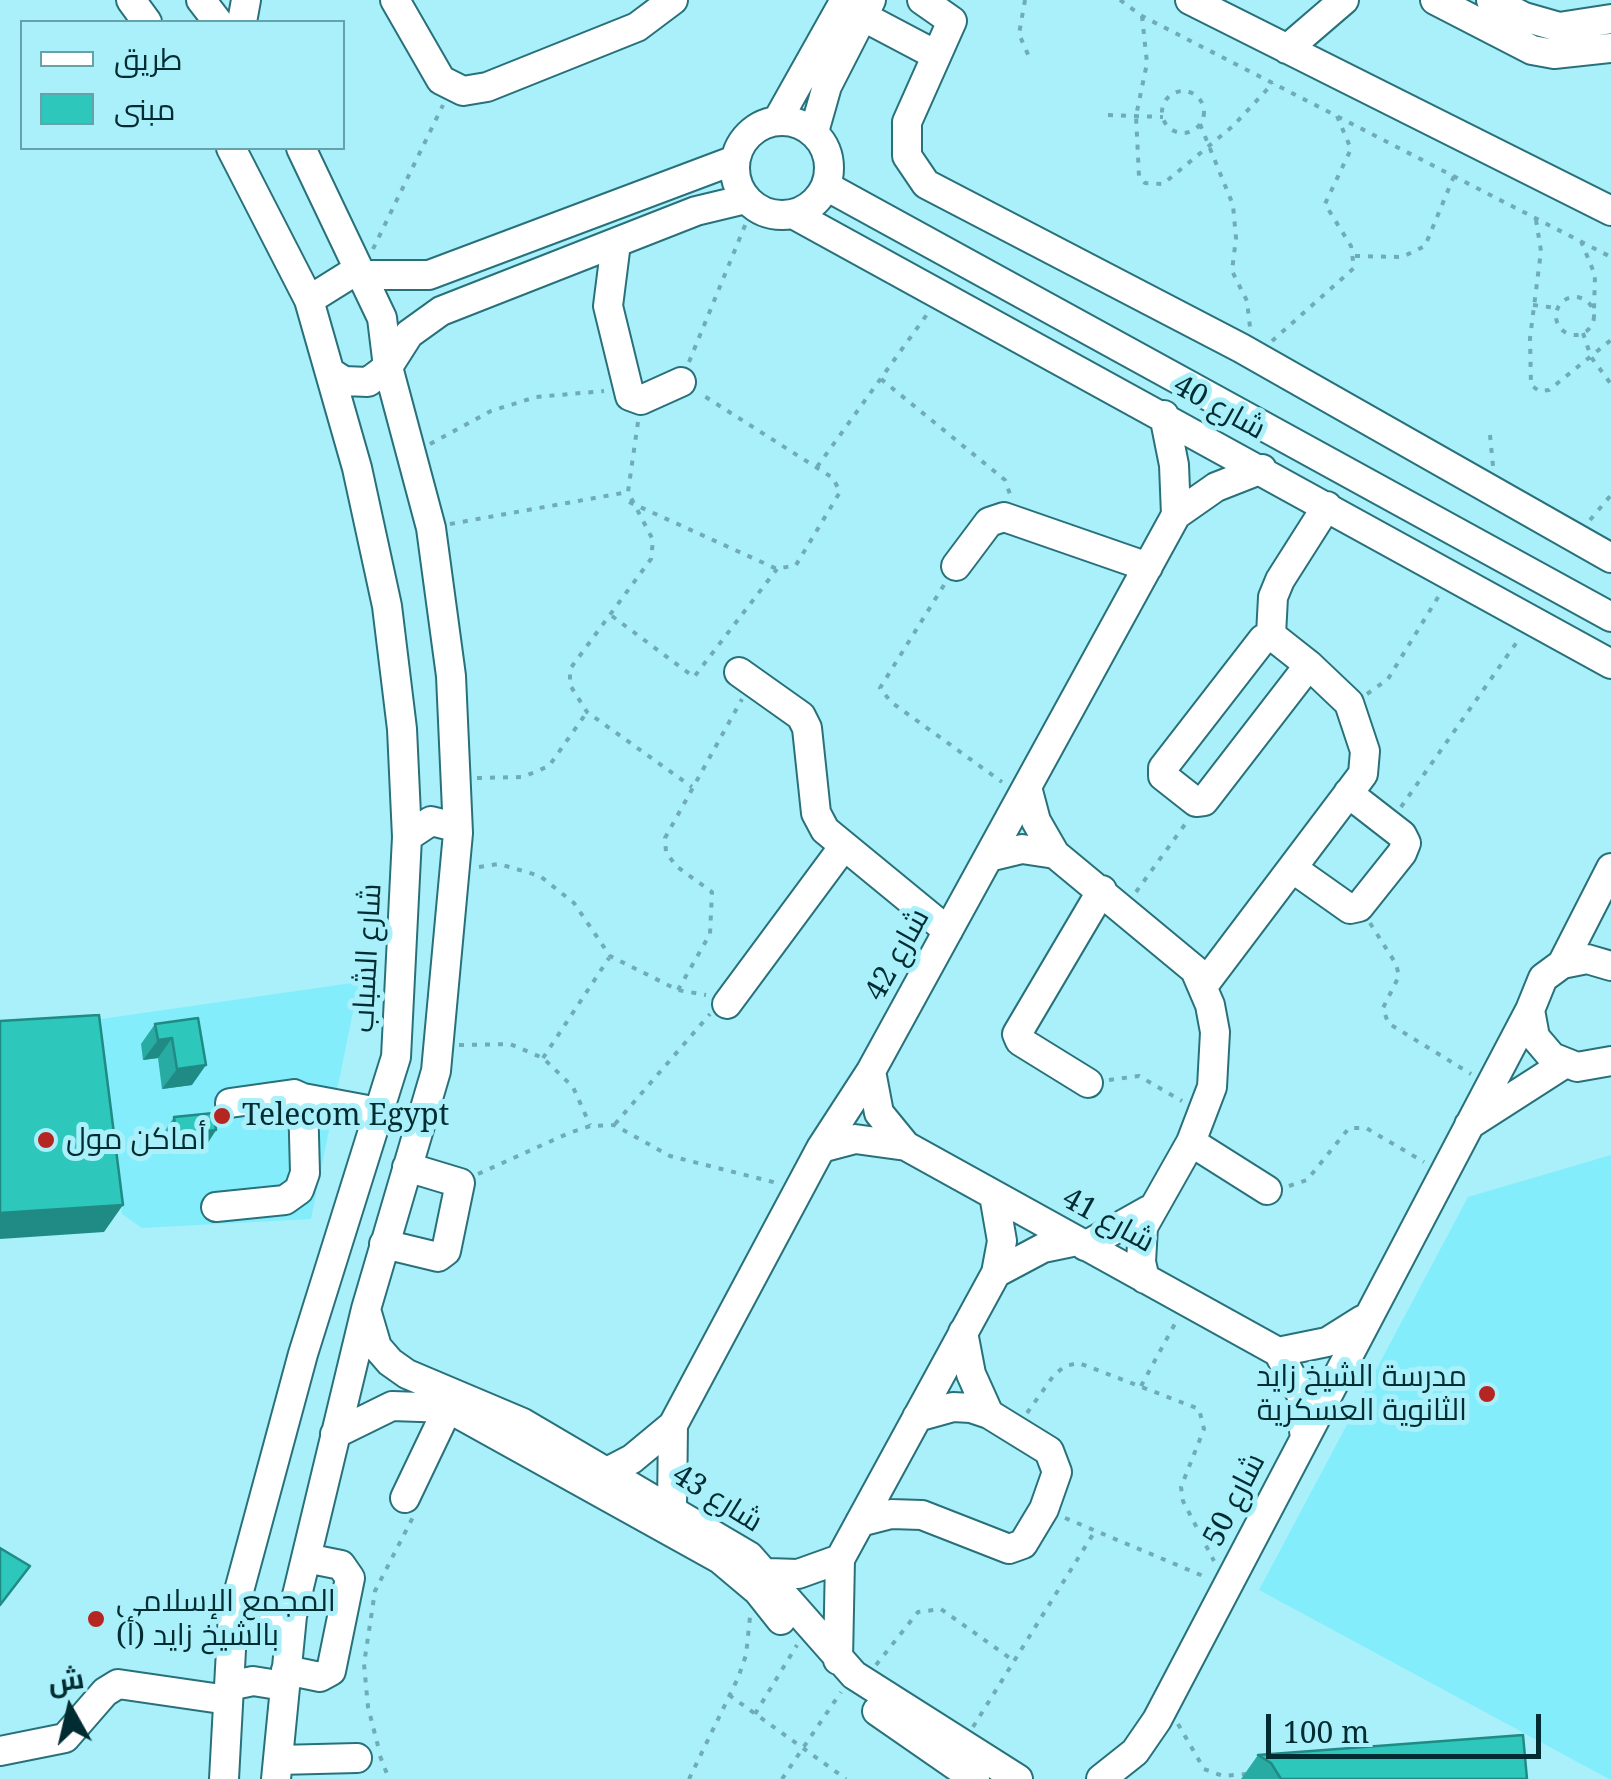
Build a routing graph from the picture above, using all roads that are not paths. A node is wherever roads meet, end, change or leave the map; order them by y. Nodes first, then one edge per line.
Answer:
1 (131, 0) edge
2 (200, 0) edge
3 (395, 0) edge
4 (673, 0) edge
5 (922, 0) edge
6 (1190, 0) edge
7 (1344, 0) edge
8 (1435, 0) edge
9 (1491, 0) edge
10 (860, 5) edge
11 (146, 20) edge
12 (216, 20) edge
13 (1604, 36) edge
14 (1288, 49) junction
15 (934, 54) junction
16 (777, 120) junction
17 (814, 132) junction
18 (232, 150) edge
19 (303, 150) edge
20 (735, 160) junction
21 (826, 186) junction
22 (750, 202) junction
23 (1611, 211) edge
24 (792, 214) junction
25 (616, 243) junction
26 (575, 259) junction
27 (361, 272) junction
28 (428, 276) junction
29 (309, 300) junction
30 (608, 306) junction
31 (441, 312) junction
32 (388, 368) junction
33 (333, 374) junction
34 (682, 382) road end
35 (1164, 415) junction
36 (1262, 469) junction
37 (1327, 506) junction
38 (1176, 516) junction
39 (1611, 558) edge
40 (956, 566) road end
41 (1148, 567) junction
42 (1611, 617) edge
43 (1271, 635) junction
44 (1611, 664) edge
45 (1309, 665) junction
46 (746, 677) road end
47 (1356, 784) junction
48 (1025, 792) junction
49 (458, 833) junction
50 (407, 837) junction
51 (844, 846) junction
52 (1055, 854) junction
53 (989, 857) junction
54 (1292, 868) junction
55 (1611, 868) edge
56 (1102, 890) junction
57 (948, 931) junction
58 (1562, 964) junction
59 (1611, 966) edge
60 (1202, 986) junction
61 (728, 1002) road end
62 (1530, 1010) junction
63 (1611, 1061) edge
64 (1564, 1064) junction
65 (871, 1071) junction
66 (1088, 1083) road end
67 (303, 1098) junction
68 (230, 1102) dead end
69 (378, 1112) junction
70 (1463, 1129) junction
71 (1191, 1142) junction
72 (906, 1146) junction
73 (821, 1148) junction
74 (407, 1167) junction
75 (1267, 1190) road end
76 (994, 1195) junction
77 (216, 1207) dead end
78 (1148, 1210) junction
79 (1081, 1243) junction
80 (384, 1244) junction
81 (996, 1272) junction
82 (1145, 1278) junction
83 (366, 1308) junction
84 (1367, 1316) junction
85 (963, 1332) junction
86 (1278, 1352) junction
87 (448, 1408) junction
88 (988, 1414) junction
89 (917, 1417) junction
90 (673, 1425) junction
91 (336, 1434) junction
92 (1302, 1442) junction
93 (895, 1458) junction
94 (608, 1471) junction
95 (411, 1504) road end
96 (672, 1508) junction
97 (922, 1515) junction
98 (860, 1522) junction
99 (306, 1558) junction
100 (840, 1559) junction
101 (756, 1576) junction
102 (233, 1613) junction
103 (292, 1616) junction
104 (849, 1677) junction
105 (285, 1678) junction
106 (229, 1693) junction
107 (0, 1751) edge
108 (357, 1758) dead end
109 (277, 1769) edge
110 (224, 1779) edge
111 (975, 1779) edge
112 (1018, 1779) edge
113 (1101, 1779) edge

1 - 11 street
2 - 12 street
3 - 4 street
5 - 15 street
6 - 14 street
7 - 14 street
8 - 13 street
9 - 13 street
10 - 15 street
10 - 16 street
10 - 17 street
14 - 23 street
15 - 39 street
16 - 17 street
16 - 20 street
17 - 21 street
18 - 29 street, شارع الشباب
19 - 27 street
20 - 22 street
20 - 28 street
21 - 24 street
21 - 42 street, شارع 40
22 - 24 street
22 - 25 street
24 - 35 street, شارع 40
25 - 26 street
25 - 30 street
26 - 30 street
26 - 31 street
27 - 28 street
27 - 29 street
27 - 32 street
28 - 31 street
29 - 33 street, شارع الشباب
30 - 34 street
31 - 32 street
32 - 33 street
32 - 49 street
33 - 50 street, شارع الشباب
35 - 36 street, شارع 40
35 - 38 street
36 - 37 street, شارع 40
36 - 38 street, شارع 42
37 - 43 street
37 - 44 street, شارع 40
38 - 41 street, شارع 42
40 - 41 street
41 - 48 street, شارع 42
43 - 45 street
43 - 45 street
45 - 47 street
46 - 51 street
47 - 54 street
47 - 54 street
48 - 52 street
48 - 53 street, شارع 42
49 - 50 street
49 - 74 street
50 - 69 street, شارع الشباب
51 - 57 street
51 - 61 street
52 - 53 street
52 - 56 street
53 - 57 street, شارع 42
54 - 60 street
55 - 58 street
56 - 60 street
56 - 66 street
57 - 65 street, شارع 42
58 - 59 street
58 - 62 street, شارع 50
60 - 71 street
62 - 64 street
62 - 70 street, شارع 50
63 - 64 street
64 - 70 street
65 - 72 street, شارع 41
65 - 73 street, شارع 42
67 - 68 street
67 - 69 street
67 - 77 street
69 - 102 street, شارع الشباب
70 - 84 street, شارع 50
71 - 75 street
71 - 78 street
72 - 73 street, شارع 41
72 - 76 street, شارع 41
73 - 90 street, شارع 42
74 - 80 street
74 - 80 street
76 - 79 street, شارع 41
76 - 81 street
78 - 79 street
78 - 82 street
79 - 81 street
79 - 82 street, شارع 41
80 - 83 street
81 - 85 street
82 - 86 street, شارع 41
83 - 91 street
83 - 94 street, شارع 43
84 - 86 street
84 - 92 street, شارع 50
85 - 88 street
85 - 89 street
86 - 92 street
87 - 91 street, شارع 43
87 - 95 street
87 - 101 street, شارع 43
88 - 89 street
88 - 97 street
89 - 93 street
90 - 94 street, شارع 42
90 - 96 street, شارع 42
91 - 99 street
92 - 113 street, شارع 50
93 - 97 street
93 - 98 street
94 - 96 street, شارع 43
96 - 101 street, شارع 43
97 - 98 street
98 - 100 street
99 - 103 street
99 - 105 street
100 - 101 street
100 - 104 street
101 - 104 street, شارع 43
101 - 104 street, شارع 43
102 - 103 street
102 - 106 street, شارع الشباب
103 - 105 street
104 - 111 street, شارع 43
104 - 112 street, شارع 43
105 - 106 street
105 - 109 street
106 - 107 street
106 - 110 street, شارع الشباب
108 - 109 street

